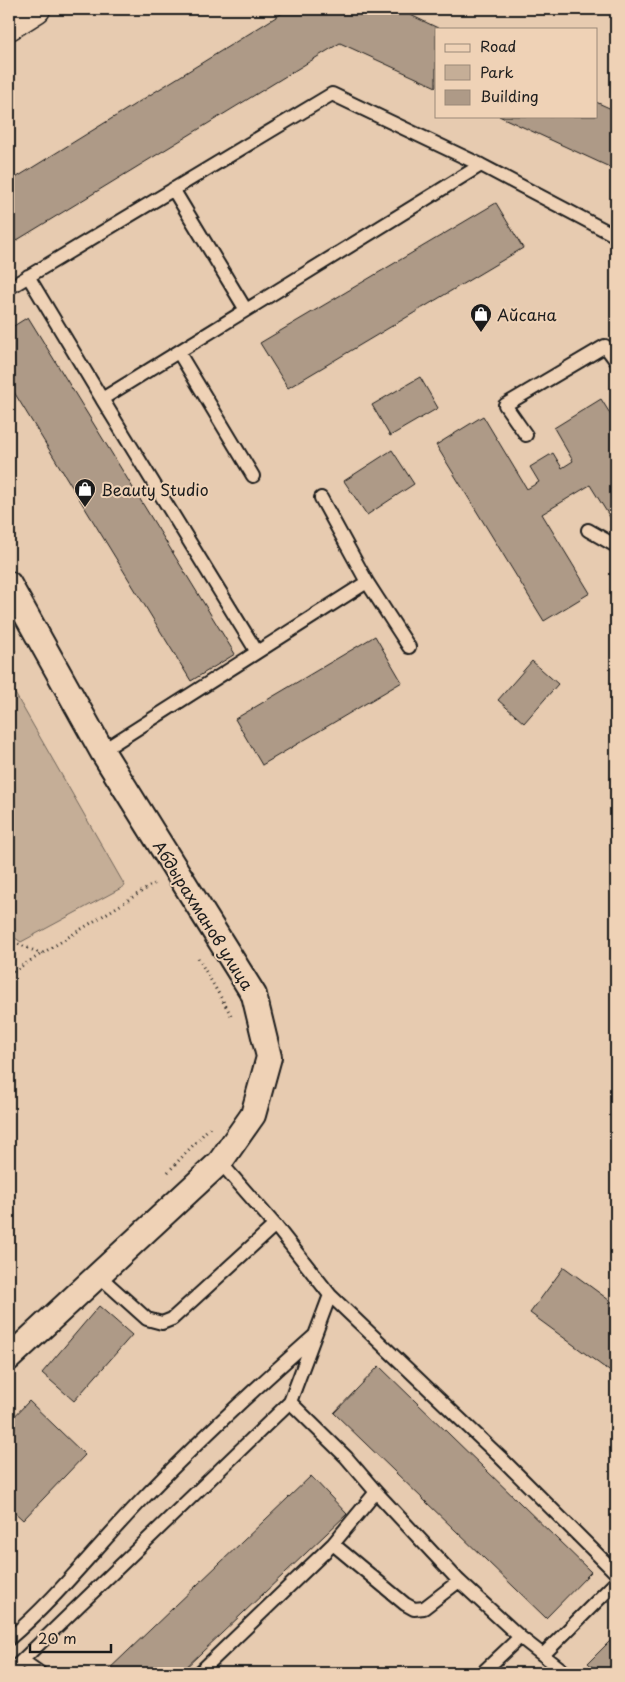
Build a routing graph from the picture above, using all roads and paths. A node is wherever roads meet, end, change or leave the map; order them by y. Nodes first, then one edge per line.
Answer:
1 (481, 165) junction
2 (173, 189) junction
3 (616, 236) edge
4 (28, 276) junction
5 (9, 288) edge
6 (246, 310) junction
7 (178, 353) junction
8 (616, 361) edge
9 (102, 399) junction
10 (526, 435) dead end
11 (253, 476) dead end
12 (321, 498) dead end
13 (588, 530) dead end
14 (616, 546) edge
15 (367, 582) junction
16 (9, 584) edge
17 (9, 642) edge
18 (409, 647) dead end
19 (256, 652) junction
20 (19, 658) dead end
21 (102, 751) junction
22 (150, 875) dead end
23 (155, 884) junction
24 (160, 892) dead end
25 (9, 940) edge
26 (193, 950) dead end
27 (42, 954) junction
28 (9, 974) edge
29 (232, 1017) dead end
30 (218, 1119) dead end
31 (220, 1162) junction
32 (165, 1176) dead end
33 (275, 1225) junction
34 (98, 1275) junction
35 (330, 1295) junction
36 (316, 1334) junction
37 (9, 1358) edge
38 (290, 1402) junction
39 (376, 1492) junction
40 (333, 1544) junction
41 (616, 1572) edge
42 (459, 1581) junction
43 (616, 1582) edge
44 (520, 1637) junction
45 (9, 1639) edge
46 (543, 1655) junction
47 (23, 1661) junction
48 (9, 1673) edge
49 (40, 1673) edge
50 (199, 1673) edge
51 (482, 1673) edge
52 (566, 1673) edge

1 - 2 lane
1 - 3 lane
1 - 6 lane
2 - 4 lane
2 - 6 lane
4 - 5 lane
4 - 9 lane
6 - 7 lane
7 - 9 lane
7 - 11 lane
8 - 10 lane
9 - 19 lane
12 - 15 lane
13 - 14 lane
15 - 18 lane
15 - 19 lane
16 - 21 street, Абдырахманов улица
17 - 20 path
19 - 21 lane
21 - 31 street, Абдырахманов улица
22 - 23 path
23 - 24 path
23 - 27 path
25 - 27 path
26 - 29 path
27 - 28 path
30 - 32 path
31 - 33 lane
31 - 34 street, Абдырахманов улица
33 - 34 lane
33 - 35 lane
34 - 37 street, Абдырахманов улица
35 - 36 lane
35 - 41 lane
36 - 38 lane
36 - 45 lane
38 - 39 lane
38 - 47 lane
39 - 40 lane
39 - 42 lane
40 - 42 lane
40 - 50 lane
42 - 44 lane
43 - 46 lane
44 - 46 lane
44 - 51 lane
46 - 52 lane
47 - 48 lane
47 - 49 lane

